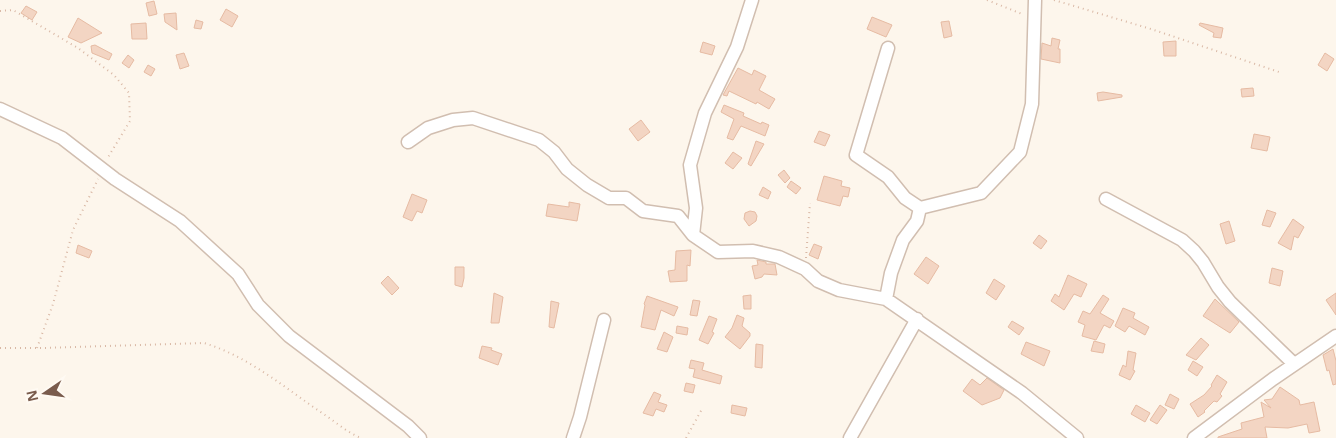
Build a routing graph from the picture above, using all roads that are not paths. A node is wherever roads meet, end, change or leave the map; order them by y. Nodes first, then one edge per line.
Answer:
1 (752, 0) edge
2 (1032, 5) edge
3 (888, 48) dead end
4 (0, 109) edge
5 (408, 142) dead end
6 (1106, 199) dead end
7 (920, 208) junction
8 (694, 235) junction
9 (886, 299) junction
10 (916, 319) junction
11 (604, 320) dead end
12 (1336, 336) edge
13 (1294, 364) junction
14 (420, 438) edge
15 (573, 438) edge
16 (850, 438) edge
17 (1077, 438) edge
18 (1194, 438) edge

1 - 8 street
2 - 7 street
3 - 7 street
4 - 14 street
5 - 8 street
6 - 13 street
7 - 9 street
8 - 9 street
9 - 10 street
10 - 16 street
10 - 17 street
11 - 15 street
12 - 13 street
13 - 18 street

